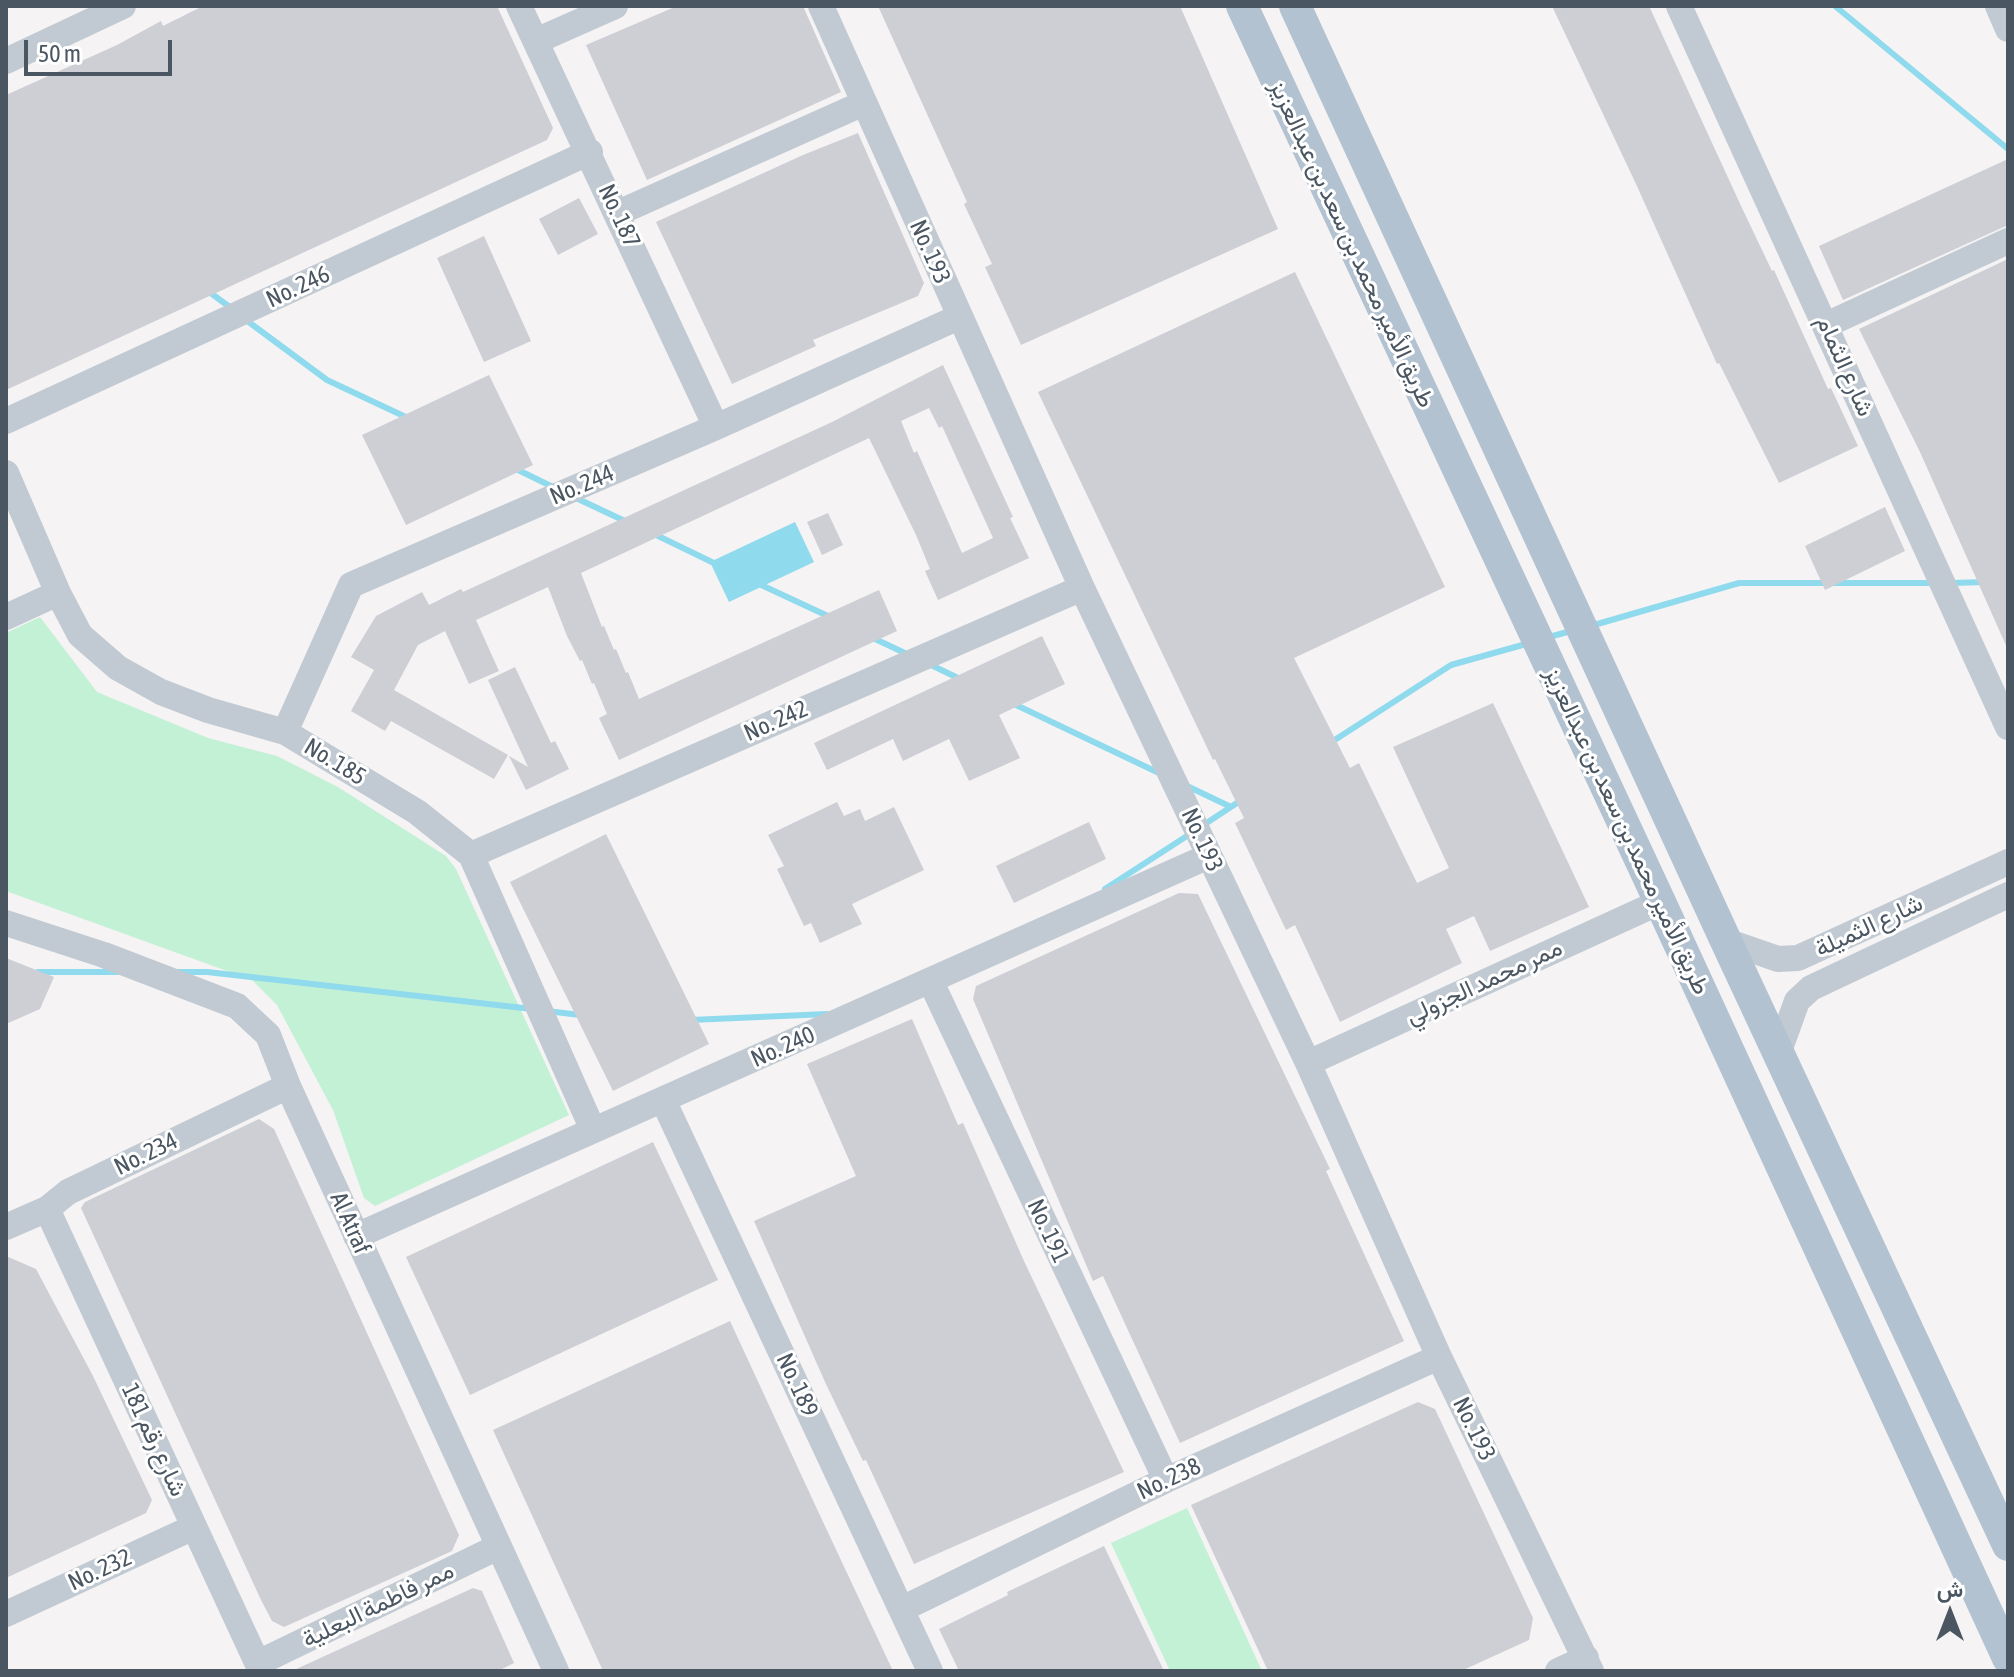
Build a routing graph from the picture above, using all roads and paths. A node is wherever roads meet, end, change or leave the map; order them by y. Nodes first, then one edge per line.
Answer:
1 (123, 6) edge
2 (519, 6) edge
3 (615, 6) edge
4 (821, 6) edge
5 (1242, 6) edge
6 (1295, 6) edge
7 (1679, 6) edge
8 (1998, 6) edge
9 (2008, 29) edge
10 (536, 41) junction
11 (6, 61) edge
12 (864, 103) junction
13 (590, 152) junction
14 (618, 213) junction
15 (2008, 241) edge
16 (959, 317) junction
17 (1826, 325) junction
18 (6, 421) edge
19 (716, 427) junction
20 (6, 473) edge
21 (1082, 588) junction
22 (58, 593) junction
23 (6, 617) edge
24 (2008, 727) edge
25 (285, 732) junction
26 (471, 855) junction
27 (1209, 856) junction
28 (2008, 862) edge
29 (2008, 895) edge
30 (1660, 902) junction
31 (6, 923) edge
32 (1726, 941) junction
33 (931, 982) junction
34 (1779, 1051) junction
35 (1308, 1063) junction
36 (288, 1086) junction
37 (663, 1100) junction
38 (593, 1130) junction
39 (47, 1209) junction
40 (6, 1227) edge
41 (356, 1236) junction
42 (1439, 1357) junction
43 (1166, 1480) junction
44 (194, 1527) junction
45 (2008, 1545) edge
46 (498, 1547) junction
47 (902, 1609) junction
48 (6, 1614) edge
49 (2008, 1658) edge
50 (1588, 1665) edge
51 (260, 1667) edge
52 (556, 1671) edge
53 (930, 1671) edge
54 (1558, 1671) edge

1 - 11 street
2 - 10 street, No. 187
3 - 10 street
4 - 12 street, No. 193
5 - 30 main road, طريق الأمير محمد بن سعد بن عبدالعزيز
6 - 32 main road, طريق الأمير محمد بن سعد بن عبدالعزيز
7 - 17 street, شارع الثمام
8 - 9 street
10 - 13 street, No. 187
12 - 14 street
12 - 16 street, No. 193
13 - 14 street, No. 187
13 - 18 street, No. 246
14 - 19 street, No. 187
15 - 17 street
16 - 19 street, No. 244
16 - 21 street, No. 193
17 - 24 street, شارع الثمام
19 - 25 street, No. 244
20 - 22 street, No. 185
21 - 26 street, No. 242
21 - 27 street, No. 193
22 - 23 street
22 - 25 street, No. 185
25 - 26 street, No. 185
26 - 38 street, No. 185
27 - 33 street, No. 240
27 - 35 street, No. 193
28 - 32 street, شارع الثميلة
29 - 34 street, شارع الثميلة
30 - 35 street, ممر محمد الجزولي
30 - 49 main road, طريق الأمير محمد بن سعد بن عبدالعزيز
31 - 36 street, Al Atraf
32 - 34 main road, طريق الأمير محمد بن سعد بن عبدالعزيز
33 - 37 street, No. 240
33 - 43 street, No. 191
34 - 45 main road, طريق الأمير محمد بن سعد بن عبدالعزيز
35 - 42 street, No. 193
36 - 39 street, No. 234
36 - 41 street, Al Atraf
37 - 38 street, No. 240
37 - 47 street, No. 189
38 - 41 street, No. 240
39 - 40 street, No. 234
39 - 44 street, شارع رقم 181
41 - 46 street, Al Atraf
42 - 43 street, No. 238
42 - 50 street, No. 193
43 - 47 street, No. 238
44 - 48 street, No. 232
44 - 51 street, شارع رقم 181
46 - 51 street, ممر فاطمة البعلية
46 - 52 street, Al Atraf
47 - 53 street, No. 189
50 - 54 street

